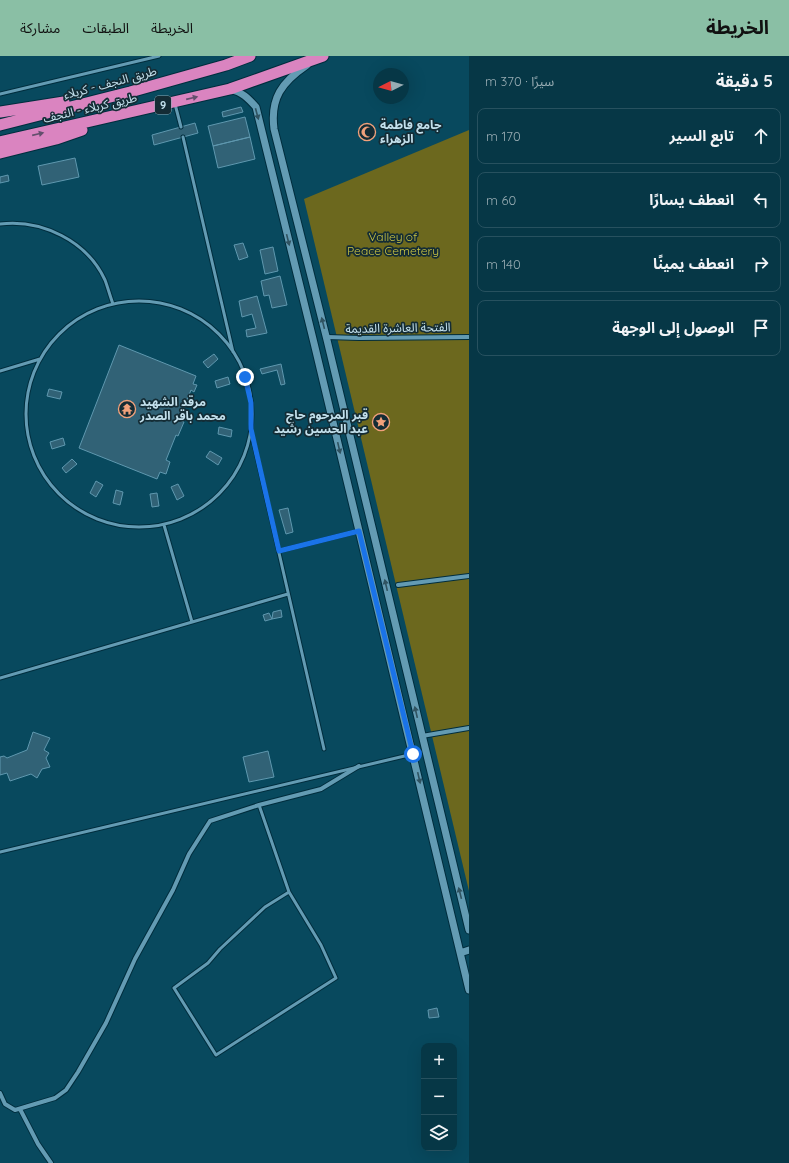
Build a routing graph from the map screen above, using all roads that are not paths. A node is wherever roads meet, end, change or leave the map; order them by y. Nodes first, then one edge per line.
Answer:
1 (159, 56) edge
2 (244, 57) edge
3 (319, 57) edge
4 (225, 60) edge
5 (230, 89) junction
6 (130, 92) junction
7 (0, 94) edge
8 (175, 102) junction
9 (0, 112) edge
10 (133, 112) junction
11 (0, 125) edge
12 (181, 127) dead end
13 (183, 137) dead end
14 (0, 142) edge
15 (0, 153) edge
16 (0, 224) edge
17 (113, 304) junction
18 (327, 337) junction
19 (469, 337) edge
20 (234, 353) junction
21 (40, 359) junction
22 (334, 366) junction
23 (0, 371) edge
24 (321, 372) junction
25 (341, 397) junction
26 (327, 399) junction
27 (251, 429) junction
28 (164, 525) junction
29 (359, 531) junction
30 (279, 551) junction
31 (469, 576) edge
32 (398, 585) dead end
33 (288, 594) junction
34 (192, 622) junction
35 (0, 678) edge
36 (469, 728) edge
37 (421, 736) junction
38 (324, 748) dead end
39 (413, 754) junction
40 (359, 766) junction
41 (259, 805) junction
42 (0, 852) edge
43 (289, 892) junction
44 (469, 930) edge
45 (469, 950) edge
46 (460, 951) junction
47 (468, 975) edge
48 (469, 990) edge
49 (0, 1093) edge
50 (20, 1109) junction
51 (51, 1163) edge

1 - 7 lane
2 - 4 highway, طريق النجف - کربلاء / 9
3 - 5 highway, طريق کربلاء - النجف / 9
18 -> 3 street
4 - 6 highway, طريق النجف - کربلاء / 9
8 -> 5 highway, طريق کربلاء - النجف / 9
5 -> 24 street
6 - 9 highway
6 - 11 highway, طريق النجف - کربلاء / 9
8 - 10 highway, طريق کربلاء - النجف / 9
8 - 12 lane
14 -> 10 highway, طريق کربلاء - النجف / 9
10 - 15 highway
13 - 20 lane
16 - 17 lane
17 - 20 lane
17 - 21 lane
18 - 19 street, الفتحة العاشرة القديمة
18 - 22 street
20 - 27 lane
21 - 23 lane
21 - 28 lane
22 - 24 street
22 - 25 street
24 - 26 street
25 - 26 street
37 -> 25 street
26 -> 29 street
27 - 28 lane
27 - 30 lane
28 - 34 lane
29 - 30 lane
29 - 39 street
30 - 33 lane
31 - 32 street
33 - 34 lane
33 - 38 lane
34 - 35 lane
36 - 37 street
44 -> 37 street
39 - 40 lane
39 -> 46 street
40 - 41 street
40 - 42 lane
41 - 43 lane
41 - 50 street
43 - 43 lane
45 - 46 street
46 - 47 street
47 - 48 street
49 - 50 street
50 - 51 street

